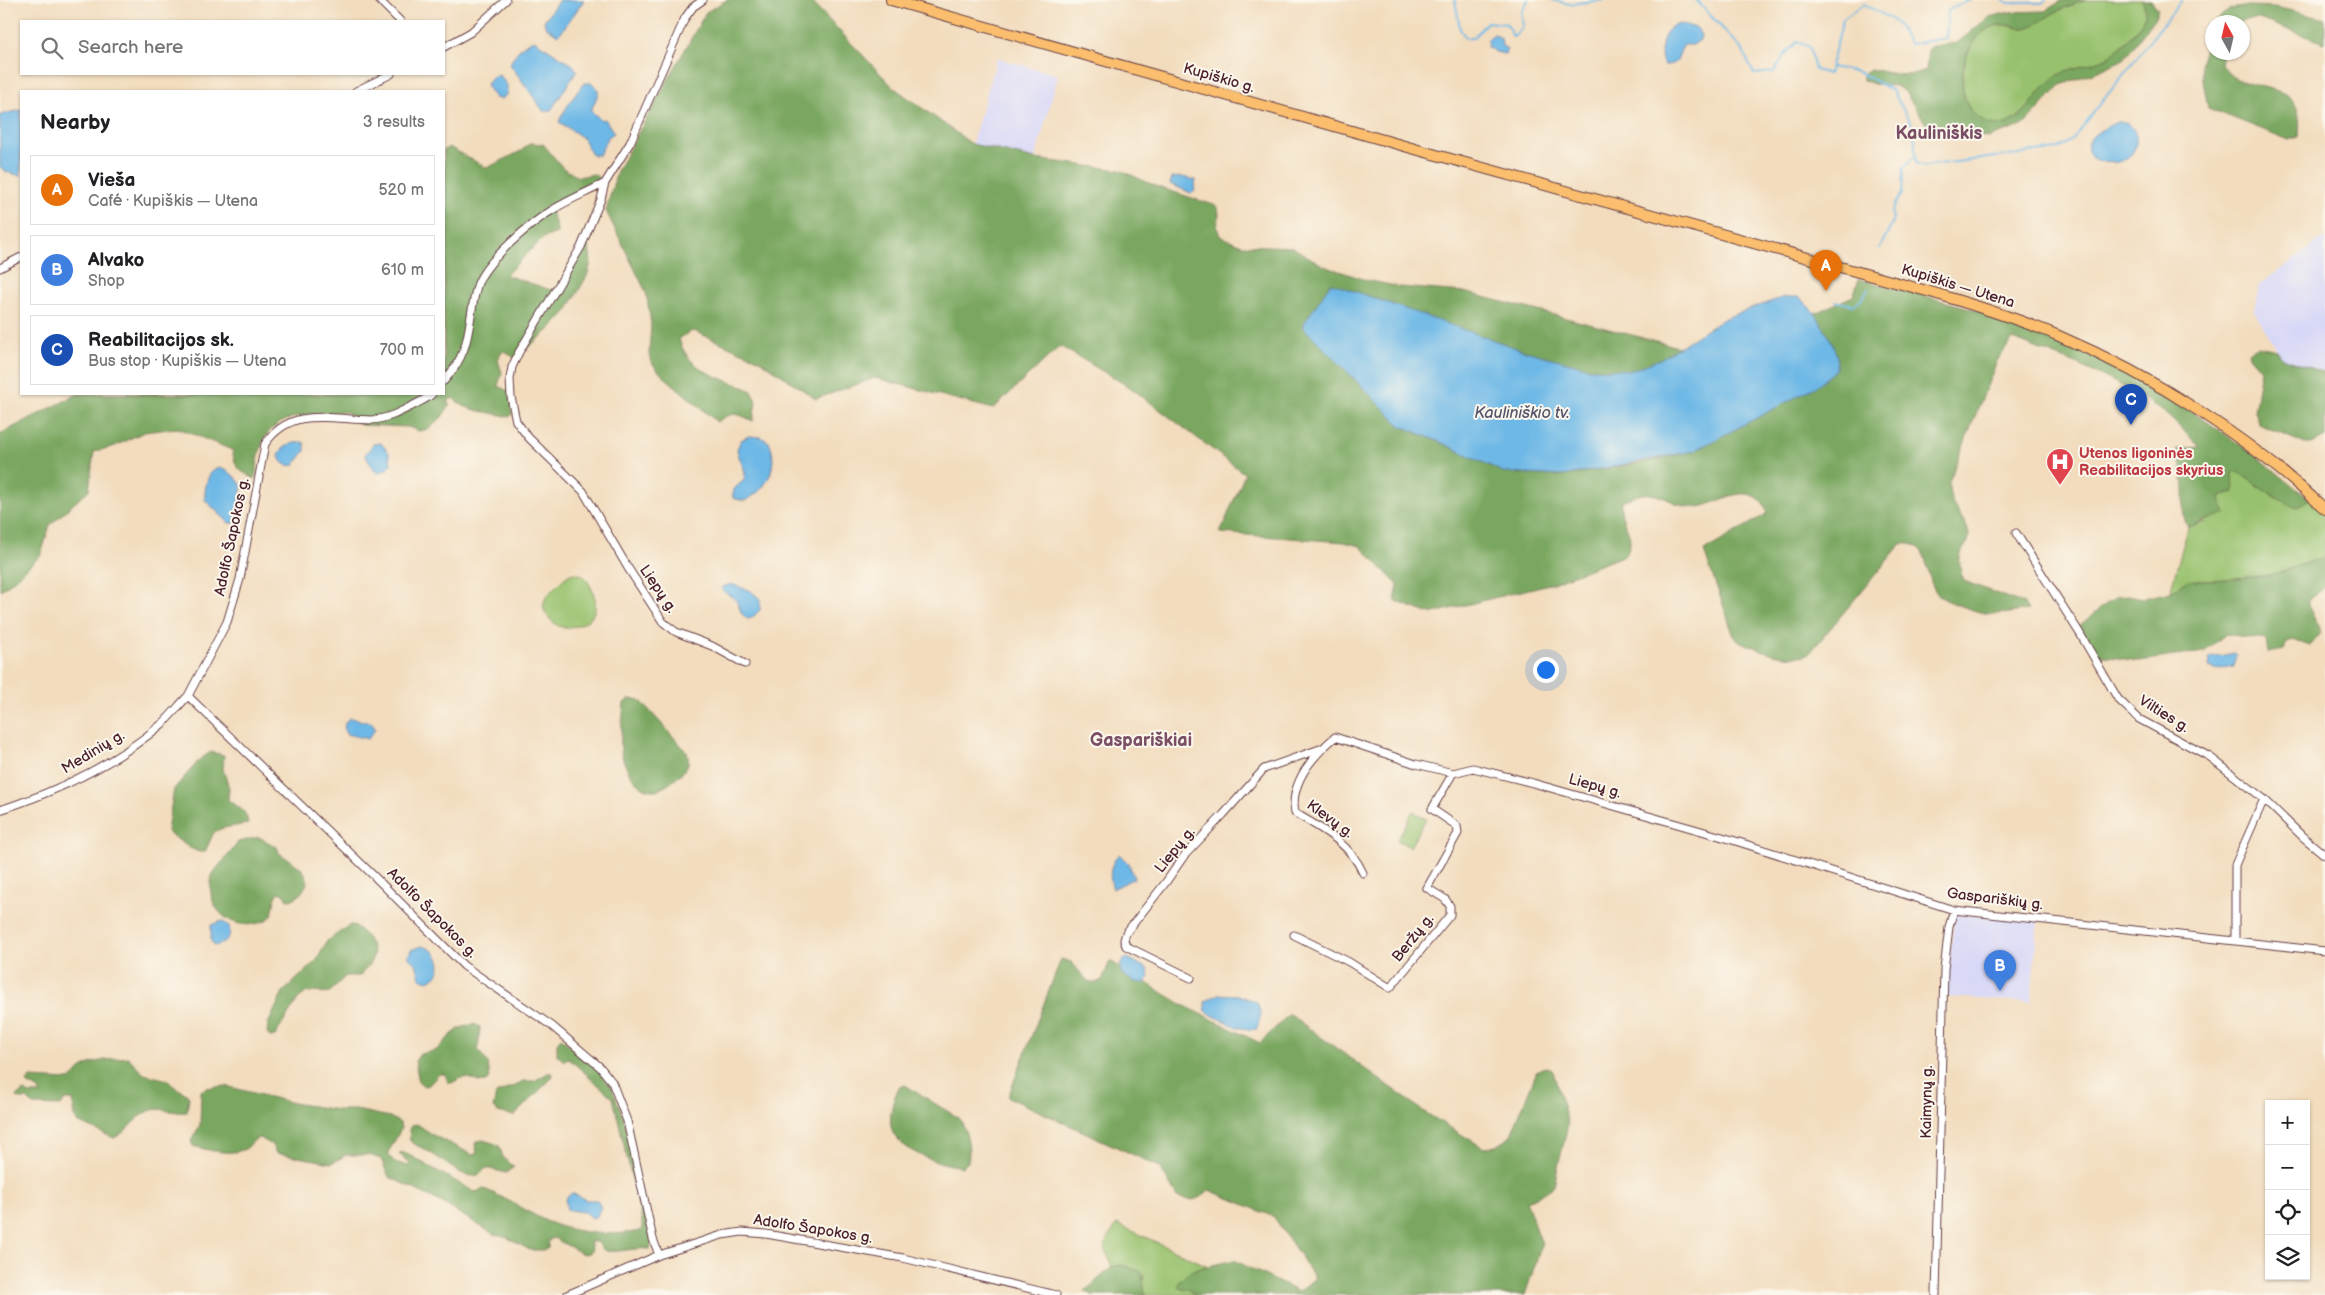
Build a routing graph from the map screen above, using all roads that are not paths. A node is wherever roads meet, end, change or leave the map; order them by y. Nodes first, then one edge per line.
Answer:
1 (379, 0) edge
2 (506, 0) edge
3 (703, 0) edge
4 (891, 0) edge
5 (399, 20) edge
6 (445, 46) edge
7 (389, 75) edge
8 (358, 90) edge
9 (605, 183) junction
10 (1540, 183) joint
11 (20, 258) edge
12 (0, 268) edge
13 (445, 380) edge
14 (430, 395) edge
15 (2325, 509) edge
16 (2016, 533) dead end
17 (745, 664) dead end
18 (188, 696) junction
19 (1335, 737) joint
20 (1323, 748) junction
21 (1453, 773) junction
22 (2264, 799) junction
23 (0, 810) edge
24 (1674, 822) joint
25 (2325, 855) edge
26 (1364, 873) dead end
27 (1954, 910) junction
28 (1294, 934) dead end
29 (2234, 940) junction
30 (2325, 951) edge
31 (1191, 978) dead end
32 (659, 1255) junction
33 (567, 1295) edge
34 (1056, 1295) edge
35 (1936, 1295) edge

1 - 5 street
2 - 6 street
3 - 9 street
4 - 10 main road, Kupiškio g.
7 - 8 street
9 - 13 street
9 - 17 street, Liepų g.
10 - 15 main road, Kupiškis — Utena
11 - 12 street
14 - 18 street, Adolfo Šapokos g.
16 - 22 street, Vilties g.
18 - 23 street, Medinių g.
18 - 32 street, Adolfo Šapokos g.
19 - 20 street, Klevų g.
19 - 21 street, Liepų g.
20 - 26 street, Klevų g.
20 - 31 street, Liepų g.
21 - 24 street, Liepų g.
21 - 28 street, Beržų g.
22 - 25 street, Vilties g.
22 - 29 street
24 - 27 street, Gaspariškių g.
27 - 29 street, Gaspariškių g.
27 - 35 street, Kaimynų g.
29 - 30 street, Gaspariškių g.
32 - 33 street
32 - 34 street, Adolfo Šapokos g.

